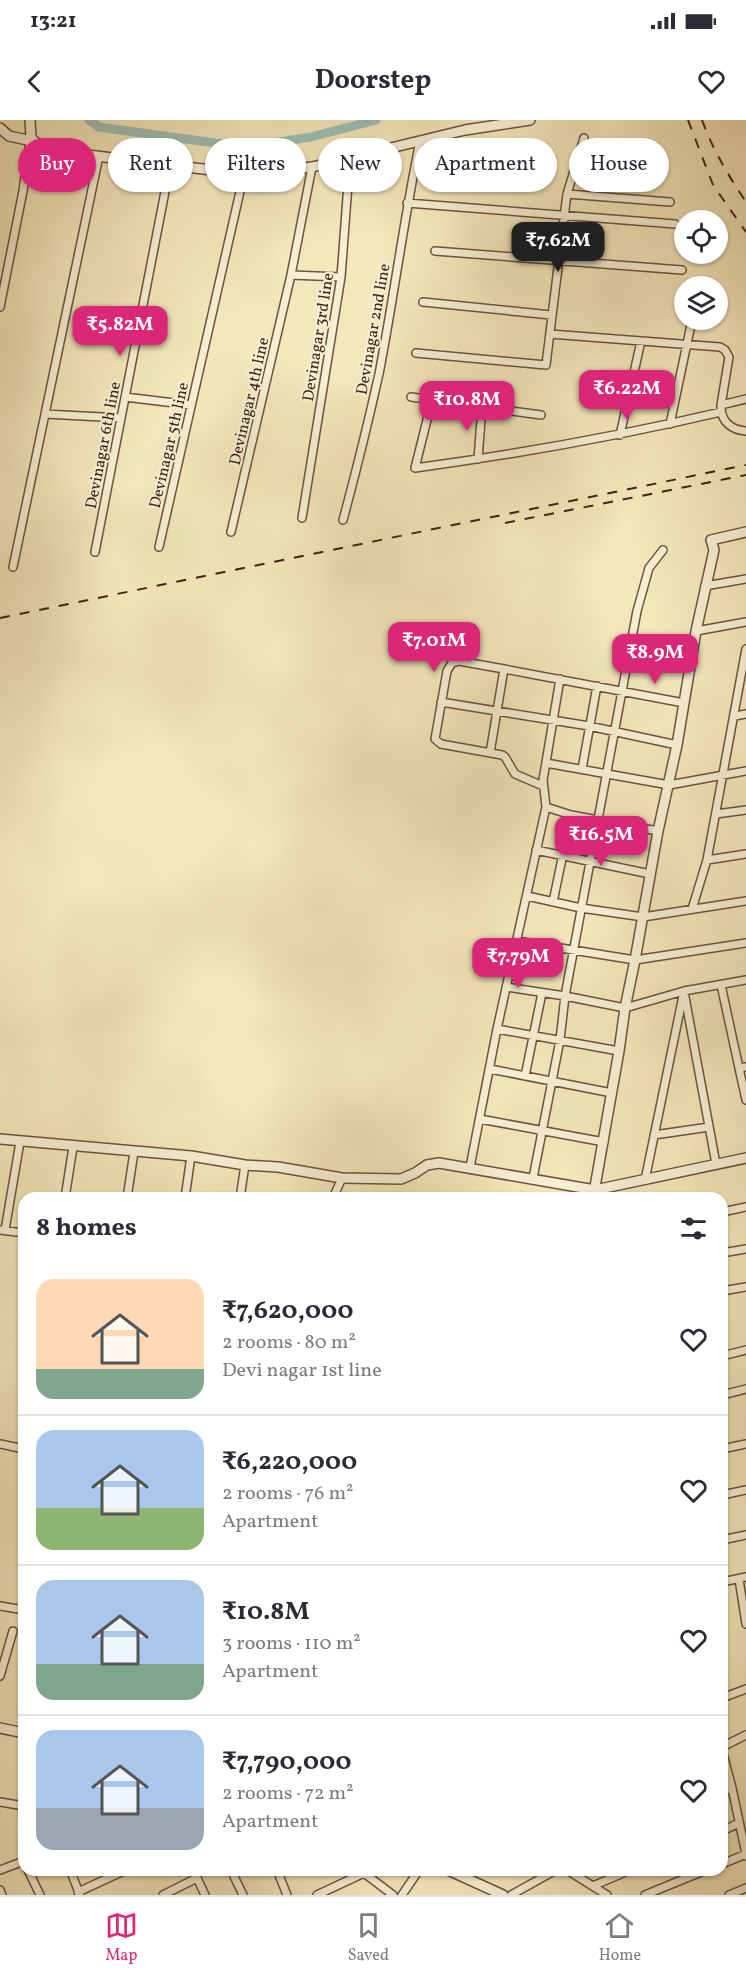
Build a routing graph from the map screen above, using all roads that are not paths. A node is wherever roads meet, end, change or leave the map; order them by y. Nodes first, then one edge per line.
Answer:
1 (30, 120) edge
2 (530, 120) edge
3 (0, 128) edge
4 (20, 138) edge
5 (31, 138) edge
6 (434, 138) edge
7 (96, 155) edge
8 (99, 156) junction
9 (108, 157) edge
10 (318, 166) edge
11 (312, 167) junction
12 (306, 168) edge
13 (414, 170) edge
14 (569, 187) edge
15 (23, 192) edge
16 (165, 192) edge
17 (240, 192) edge
18 (347, 192) edge
19 (567, 194) junction
20 (670, 202) dead end
21 (407, 203) junction
22 (565, 215) junction
23 (674, 224) edge
24 (435, 251) dead end
25 (558, 261) junction
26 (682, 270) dead end
27 (291, 275) junction
28 (341, 277) junction
29 (423, 302) dead end
30 (0, 307) edge
31 (551, 315) junction
32 (690, 330) edge
33 (550, 334) junction
34 (641, 341) junction
35 (687, 346) junction
36 (416, 353) dead end
37 (125, 397) junction
38 (411, 398) dead end
39 (746, 399) edge
40 (432, 400) junction
41 (191, 405) junction
42 (482, 407) junction
43 (721, 408) junction
44 (45, 414) junction
45 (541, 415) dead end
46 (121, 418) junction
47 (670, 424) junction
48 (746, 430) edge
49 (620, 435) junction
50 (478, 459) junction
51 (302, 518) dead end
52 (343, 520) dead end
53 (231, 532) dead end
54 (746, 532) edge
55 (159, 547) dead end
56 (663, 549) dead end
57 (95, 552) dead end
58 (13, 567) dead end
59 (746, 579) edge
60 (705, 586) junction
61 (746, 622) edge
62 (696, 631) junction
63 (746, 649) edge
64 (504, 669) junction
65 (744, 674) edge
66 (560, 679) junction
67 (597, 686) junction
68 (621, 691) junction
69 (441, 702) junction
70 (684, 703) junction
71 (497, 711) junction
72 (746, 714) edge
73 (735, 716) junction
74 (553, 721) junction
75 (589, 726) junction
76 (615, 732) junction
77 (677, 745) junction
78 (490, 753) junction
79 (546, 763) junction
80 (582, 769) junction
81 (746, 771) edge
82 (607, 773) junction
83 (723, 775) junction
84 (669, 785) junction
85 (543, 786) junction
86 (546, 807) junction
87 (746, 810) edge
88 (716, 814) junction
89 (571, 815) junction
90 (597, 820) junction
91 (657, 831) junction
92 (536, 850) junction
93 (746, 854) edge
94 (563, 855) junction
95 (707, 860) junction
96 (590, 861) junction
97 (650, 874) junction
98 (527, 896) junction
99 (746, 900) edge
100 (553, 902) junction
101 (581, 908) junction
102 (692, 909) junction
103 (643, 917) junction
104 (517, 941) junction
105 (746, 943) edge
106 (574, 951) junction
107 (635, 960) junction
108 (746, 980) edge
109 (721, 985) junction
110 (506, 987) junction
111 (684, 991) junction
112 (542, 993) junction
113 (565, 996) junction
114 (625, 1008) junction
115 (497, 1029) junction
116 (534, 1035) junction
117 (560, 1040) junction
118 (619, 1051) junction
119 (742, 1068) edge
120 (490, 1070) junction
121 (525, 1076) junction
122 (551, 1081) junction
123 (612, 1093) junction
124 (746, 1100) edge
125 (480, 1119) junction
126 (709, 1127) junction
127 (543, 1130) junction
128 (654, 1135) junction
129 (0, 1139) edge
130 (20, 1142) junction
131 (604, 1142) junction
132 (73, 1147) junction
133 (134, 1152) junction
134 (191, 1156) junction
135 (746, 1158) edge
136 (716, 1164) junction
137 (245, 1165) junction
138 (470, 1167) junction
139 (342, 1178) junction
140 (533, 1178) junction
141 (645, 1180) junction
142 (66, 1192) edge
143 (128, 1192) edge
144 (186, 1192) edge
145 (241, 1192) edge
146 (336, 1192) edge
147 (586, 1192) edge
148 (594, 1192) edge
149 (601, 1192) edge
150 (746, 1207) edge
151 (728, 1211) edge
152 (2, 1230) edge
153 (18, 1232) edge
154 (746, 1249) edge
155 (728, 1252) edge
156 (746, 1287) edge
157 (728, 1290) edge
158 (746, 1350) edge
159 (728, 1354) edge
160 (746, 1389) edge
161 (728, 1394) edge
162 (0, 1444) edge
163 (746, 1444) edge
164 (18, 1448) edge
165 (728, 1448) edge
166 (746, 1490) edge
167 (728, 1494) edge
168 (746, 1535) edge
169 (728, 1539) edge
170 (742, 1578) edge
171 (0, 1606) edge
172 (18, 1609) edge
173 (746, 1624) edge
174 (13, 1631) dead end
175 (0, 1676) edge
176 (746, 1689) edge
177 (728, 1694) edge
178 (0, 1728) edge
179 (18, 1732) edge
180 (746, 1735) edge
181 (728, 1746) edge
182 (728, 1772) edge
183 (732, 1788) junction
184 (728, 1789) edge
185 (0, 1802) edge
186 (18, 1805) edge
187 (739, 1823) junction
188 (728, 1828) edge
189 (746, 1855) edge
190 (728, 1862) edge
191 (18, 1864) edge
192 (0, 1870) edge
193 (31, 1876) edge
194 (72, 1876) edge
195 (114, 1876) edge
196 (193, 1876) edge
197 (197, 1876) edge
198 (234, 1876) edge
199 (280, 1876) edge
200 (354, 1876) edge
201 (367, 1876) edge
202 (415, 1876) edge
203 (463, 1876) edge
204 (545, 1876) edge
205 (577, 1876) edge
206 (616, 1876) edge
207 (691, 1876) edge
208 (593, 1886) junction
209 (746, 1888) edge
210 (0, 1890) edge
211 (79, 1893) edge
212 (2, 1895) edge
213 (40, 1895) edge
214 (163, 1895) edge
215 (205, 1895) edge
216 (243, 1895) edge
217 (288, 1895) edge
218 (318, 1895) edge
219 (393, 1895) edge
220 (402, 1895) edge
221 (503, 1895) edge
222 (511, 1895) edge
223 (607, 1895) edge
224 (645, 1895) edge
225 (729, 1895) edge

1 - 5 street
2 - 6 street
3 - 4 street
7 - 8 street
8 - 9 street
8 - 44 street
10 - 11 street
11 - 12 street
11 - 27 street, Devinagar 4th line
13 - 21 street, Devinagar 2nd line
14 - 19 street
15 - 30 street
16 - 37 street, Devinagar 6th line
17 - 41 street, Devinagar 5th line
18 - 28 street, Devinagar 3rd line
19 - 20 street
19 - 22 street
21 - 22 street
21 - 52 street, Devinagar 2nd line
22 - 23 street
22 - 25 street
24 - 25 street
25 - 26 street
25 - 31 street
27 - 28 street
27 - 53 street, Devinagar 4th line
28 - 51 street, Devinagar 3rd line
29 - 31 street
31 - 33 street
32 - 35 street
33 - 34 street
33 - 36 street
34 - 35 street
34 - 49 street
35 - 43 street
35 - 47 street
37 - 41 street
37 - 46 street, Devinagar 6th line
38 - 40 street
39 - 43 street
40 - 42 street
40 - 50 street
41 - 55 street, Devinagar 5th line
42 - 45 street
42 - 50 street
43 - 47 street
43 - 48 street
44 - 46 street
44 - 58 street
46 - 57 street, Devinagar 6th line
47 - 49 street
49 - 50 street
54 - 60 street
56 - 68 street
59 - 60 street
60 - 62 street
61 - 62 street
62 - 70 street
63 - 65 street
64 - 66 street
64 - 69 street
64 - 71 street
65 - 73 street
66 - 67 street
66 - 74 street
67 - 68 street
67 - 75 street
68 - 70 street
68 - 76 street
69 - 71 street
69 - 78 street
70 - 77 street
71 - 74 street
71 - 78 street
72 - 73 street
73 - 83 street
74 - 75 street
74 - 79 street
75 - 76 street
75 - 80 street
76 - 77 street
76 - 82 street
77 - 84 street
78 - 85 street
79 - 80 street
79 - 85 street
80 - 82 street
81 - 83 street
82 - 84 street
82 - 90 street
83 - 84 street
83 - 88 street
84 - 91 street
85 - 86 street
86 - 89 street
86 - 92 street
87 - 88 street
88 - 95 street
89 - 90 street
89 - 94 street
90 - 91 street
90 - 96 street
91 - 97 street
92 - 94 street
92 - 98 street
93 - 95 street
94 - 96 street
94 - 100 street
95 - 102 street
96 - 97 street
96 - 101 street
97 - 103 street
98 - 100 street
98 - 104 street
99 - 102 street
100 - 101 street
101 - 103 street
101 - 106 street
102 - 103 street
103 - 107 street
104 - 106 street
104 - 110 street
105 - 107 street
106 - 107 street
106 - 113 street
107 - 114 street
108 - 109 street
109 - 111 street
109 - 119 street
110 - 112 street
110 - 115 street
111 - 114 street
111 - 126 street
111 - 128 street
112 - 113 street
112 - 116 street
113 - 114 street
113 - 117 street
114 - 118 street
115 - 116 street
115 - 120 street
116 - 117 street
116 - 121 street
117 - 118 street
117 - 122 street
118 - 123 street
119 - 124 street
120 - 121 street
120 - 125 street
121 - 122 street
122 - 123 street
122 - 127 street
123 - 131 street
125 - 127 street
125 - 138 street
126 - 128 street
126 - 136 street
127 - 131 street
127 - 140 street
128 - 141 street
129 - 130 street
130 - 132 street
130 - 152 street
131 - 148 street
132 - 133 street
132 - 142 street
133 - 134 street
133 - 143 street
134 - 137 street
134 - 144 street
135 - 136 street
136 - 141 street
137 - 139 street
137 - 145 street
138 - 139 street
138 - 140 street
139 - 146 street
140 - 147 street
141 - 149 street
150 - 151 street
152 - 153 street
154 - 155 street
156 - 157 street
158 - 159 street
160 - 161 street
162 - 164 street
163 - 165 street
166 - 167 street
168 - 169 street
170 - 173 street
171 - 172 street
174 - 175 street
176 - 177 street
178 - 179 street
180 - 181 street
182 - 183 street
183 - 184 street
183 - 187 street
185 - 186 street
187 - 188 street
187 - 189 street
189 - 190 street
191 - 192 street
193 - 213 street
194 - 211 street
195 - 211 street
196 - 214 street
197 - 215 street
198 - 216 street
199 - 217 street
200 - 218 street
201 - 219 street
202 - 220 street
203 - 221 street
204 - 222 street
205 - 208 street
206 - 208 street
207 - 224 street
208 - 223 street
209 - 225 street
210 - 212 street

